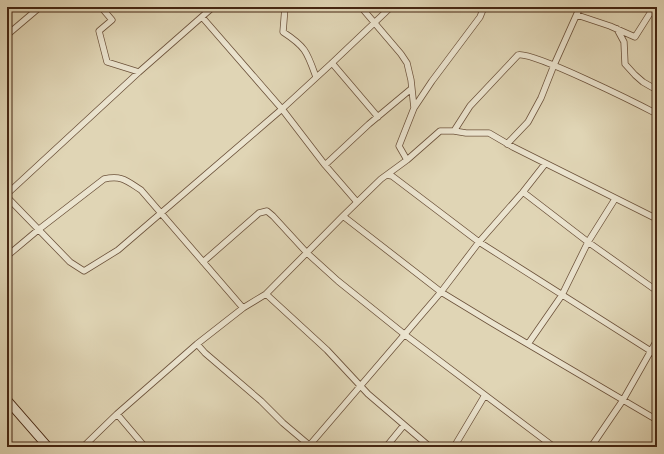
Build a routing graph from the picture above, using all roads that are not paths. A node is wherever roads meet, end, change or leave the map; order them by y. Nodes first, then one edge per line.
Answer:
1 (101, 7) edge
2 (213, 7) edge
3 (285, 7) edge
4 (361, 7) edge
5 (391, 7) edge
6 (484, 7) edge
7 (580, 7) edge
8 (654, 7) edge
9 (38, 8) edge
10 (577, 16) junction
11 (202, 17) junction
12 (374, 22) junction
13 (616, 29) junction
14 (7, 35) edge
15 (332, 64) junction
16 (554, 65) junction
17 (139, 72) junction
18 (316, 77) junction
19 (411, 89) junction
20 (657, 90) edge
21 (414, 108) junction
22 (282, 109) junction
23 (657, 114) edge
24 (378, 117) junction
25 (454, 131) junction
26 (507, 144) junction
27 (407, 160) junction
28 (545, 164) junction
29 (325, 165) junction
30 (387, 175) junction
31 (523, 192) junction
32 (7, 194) edge
33 (7, 197) edge
34 (614, 199) junction
35 (357, 202) junction
36 (162, 213) junction
37 (343, 216) junction
38 (655, 216) edge
39 (38, 230) junction
40 (480, 242) junction
41 (588, 242) junction
42 (307, 253) junction
43 (7, 256) edge
44 (202, 262) junction
45 (657, 291) edge
46 (441, 292) junction
47 (266, 294) junction
48 (562, 295) junction
49 (244, 308) junction
50 (404, 334) junction
51 (657, 340) edge
52 (197, 344) junction
53 (528, 344) junction
54 (654, 353) edge
55 (360, 386) junction
56 (485, 395) junction
57 (7, 400) edge
58 (623, 400) junction
59 (117, 414) junction
60 (657, 420) edge
61 (404, 425) junction
62 (308, 446) edge
63 (48, 447) edge
64 (83, 447) edge
65 (144, 447) edge
66 (386, 447) edge
67 (430, 447) edge
68 (454, 447) edge
69 (554, 447) edge
70 (591, 447) edge

1 - 17 street
2 - 11 street
3 - 18 street
4 - 12 street
5 - 12 street
6 - 21 street
7 - 10 street
8 - 13 street
9 - 14 street
10 - 13 street
10 - 16 street
11 - 17 street
11 - 22 street
12 - 15 street
12 - 19 street
13 - 20 street
15 - 18 street
15 - 24 street
16 - 23 street
16 - 25 street
16 - 26 street
17 - 32 street
18 - 22 street
19 - 21 street
19 - 24 street
21 - 27 street
22 - 29 street
22 - 36 street
24 - 29 street
25 - 26 street
25 - 27 street
26 - 28 street
27 - 30 street
28 - 31 street
28 - 34 street
29 - 35 street
30 - 35 street
30 - 40 street
31 - 40 street
31 - 41 street
33 - 39 street
34 - 38 street
34 - 41 street
35 - 37 street
36 - 39 street
36 - 39 street
36 - 44 street
37 - 42 street
37 - 46 street
39 - 43 street
40 - 46 street
40 - 48 street
41 - 45 street
41 - 48 street
42 - 44 street
42 - 47 street
42 - 50 street
44 - 49 street
46 - 50 street
46 - 53 street
47 - 49 street
47 - 55 street
48 - 53 street
48 - 54 street
49 - 52 street
50 - 55 street
50 - 56 street
51 - 54 street
52 - 59 street
52 - 62 street
53 - 58 street
54 - 58 street
55 - 61 street
55 - 62 street
56 - 68 street
56 - 69 street
57 - 63 street
58 - 60 street
58 - 70 street
59 - 64 street
59 - 65 street
61 - 66 street
61 - 67 street

